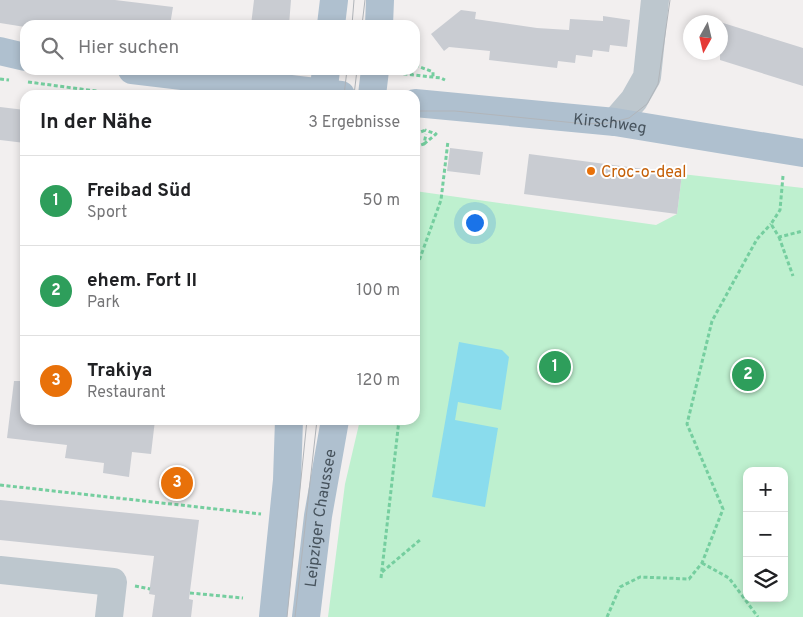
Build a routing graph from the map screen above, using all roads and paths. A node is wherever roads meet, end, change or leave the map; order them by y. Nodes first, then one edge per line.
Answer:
1 (334, 0) edge
2 (380, 0) edge
3 (656, 0) edge
4 (332, 20) edge
5 (379, 20) edge
6 (420, 67) edge
7 (186, 75) edge
8 (374, 75) edge
9 (0, 79) edge
10 (432, 81) dead end
11 (328, 88) edge
12 (89, 90) edge
13 (372, 90) edge
14 (420, 103) edge
15 (615, 122) junction
16 (420, 133) edge
17 (436, 134) dead end
18 (448, 141) dead end
19 (424, 144) junction
20 (420, 145) edge
21 (803, 153) edge
22 (783, 176) dead end
23 (771, 224) junction
24 (803, 231) edge
25 (779, 237) junction
26 (420, 258) edge
27 (793, 276) dead end
28 (289, 425) edge
29 (334, 425) edge
30 (398, 425) edge
31 (0, 485) edge
32 (284, 516) junction
33 (420, 540) dead end
34 (702, 563) junction
35 (0, 570) edge
36 (382, 572) junction
37 (381, 578) dead end
38 (190, 594) dead end
39 (243, 598) dead end
40 (109, 617) edge
41 (273, 617) edge
42 (306, 617) edge
43 (607, 617) edge
44 (758, 617) edge

1 - 4 main road
2 - 5 main road
3 - 15 street
6 - 10 path
7 - 11 main road
8 - 13 main road
9 - 12 path
14 - 15 main road, Kirschweg
15 - 21 main road, Kirschweg
16 - 19 path
17 - 19 path
18 - 26 path
19 - 20 path
22 - 23 path
23 - 25 path
23 - 34 path
24 - 25 path
25 - 27 path
28 - 32 main road, Leipziger Chaussee
29 - 42 main road, Leipziger Chaussee
30 - 36 path
31 - 32 path
32 - 41 main road, Leipziger Chaussee
33 - 36 path
34 - 43 path
34 - 44 path
35 - 40 street
36 - 37 path
38 - 39 path

